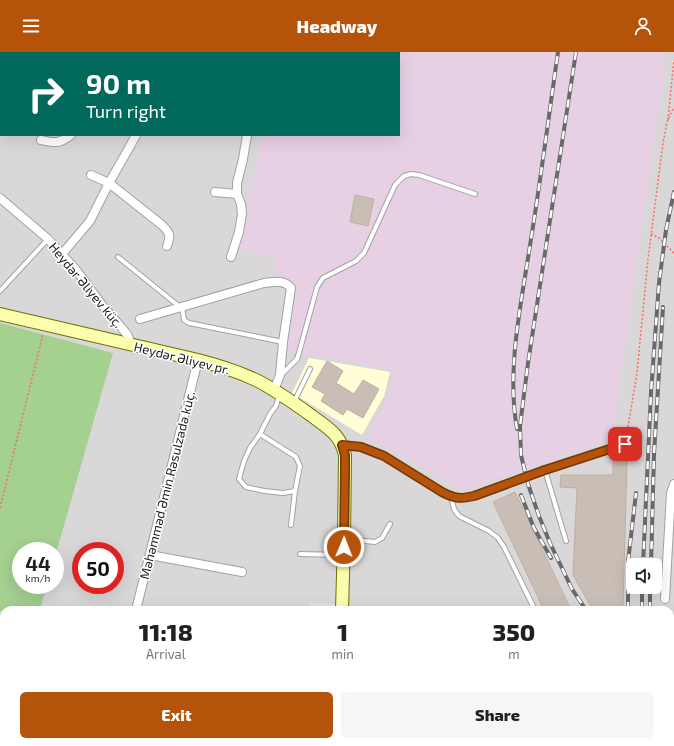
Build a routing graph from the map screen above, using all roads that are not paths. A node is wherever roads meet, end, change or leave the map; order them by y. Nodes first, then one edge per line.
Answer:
1 (70, 136) edge
2 (135, 136) edge
3 (246, 136) edge
4 (41, 140) dead end
5 (91, 176) dead end
6 (109, 183) junction
7 (215, 192) dead end
8 (237, 194) junction
9 (475, 194) dead end
10 (0, 198) edge
11 (48, 239) junction
12 (167, 246) dead end
13 (62, 254) junction
14 (118, 257) dead end
15 (231, 257) dead end
16 (0, 291) edge
17 (182, 307) junction
18 (0, 314) edge
19 (140, 319) dead end
20 (283, 342) junction
21 (131, 345) junction
22 (198, 360) junction
23 (310, 368) dead end
24 (280, 376) junction
25 (277, 392) junction
26 (293, 402) junction
27 (260, 434) junction
28 (625, 444) road end
29 (342, 445) junction
30 (545, 470) junction
31 (674, 484) edge
32 (295, 491) junction
33 (451, 497) junction
34 (390, 524) dead end
35 (291, 525) dead end
36 (344, 539) junction
37 (566, 542) dead end
38 (300, 554) dead end
39 (150, 555) junction
40 (344, 556) junction
41 (242, 572) dead end
42 (665, 599) dead end
43 (137, 606) edge
44 (342, 606) edge
45 (533, 606) edge

1 - 4 street
2 - 6 street
3 - 8 street
5 - 6 street
6 - 12 street
6 - 13 street
7 - 8 street
8 - 15 street
9 - 24 lane
10 - 11 street, Heydər Əliyev küç.
11 - 13 street, Heydər Əliyev küç.
11 - 16 lane
13 - 21 street, Heydər Əliyev küç.
14 - 17 lane
17 - 19 street
17 - 20 lane
17 - 20 street
18 - 21 main road, Heydər Əliyev pr.
20 - 24 street
21 - 22 main road, Heydər Əliyev pr.
22 - 25 main road, Heydər Əliyev pr.
22 - 39 street, Məhəmməd Əmin Rəsulzadə küç.
23 - 26 lane
24 - 25 street
25 - 26 main road, Heydər Əliyev pr.
25 - 27 lane
26 - 29 main road, Heydər Əliyev pr.
27 - 32 lane
27 - 32 lane
28 - 30 lane
29 - 33 lane
29 - 36 main road
30 - 33 lane
30 - 37 lane
31 - 42 street
32 - 35 lane
33 - 45 lane
34 - 36 lane
36 - 40 main road
38 - 40 lane
39 - 41 street
39 - 43 street, Məhəmməd Əmin Rəsulzadə küç.
40 - 44 main road

